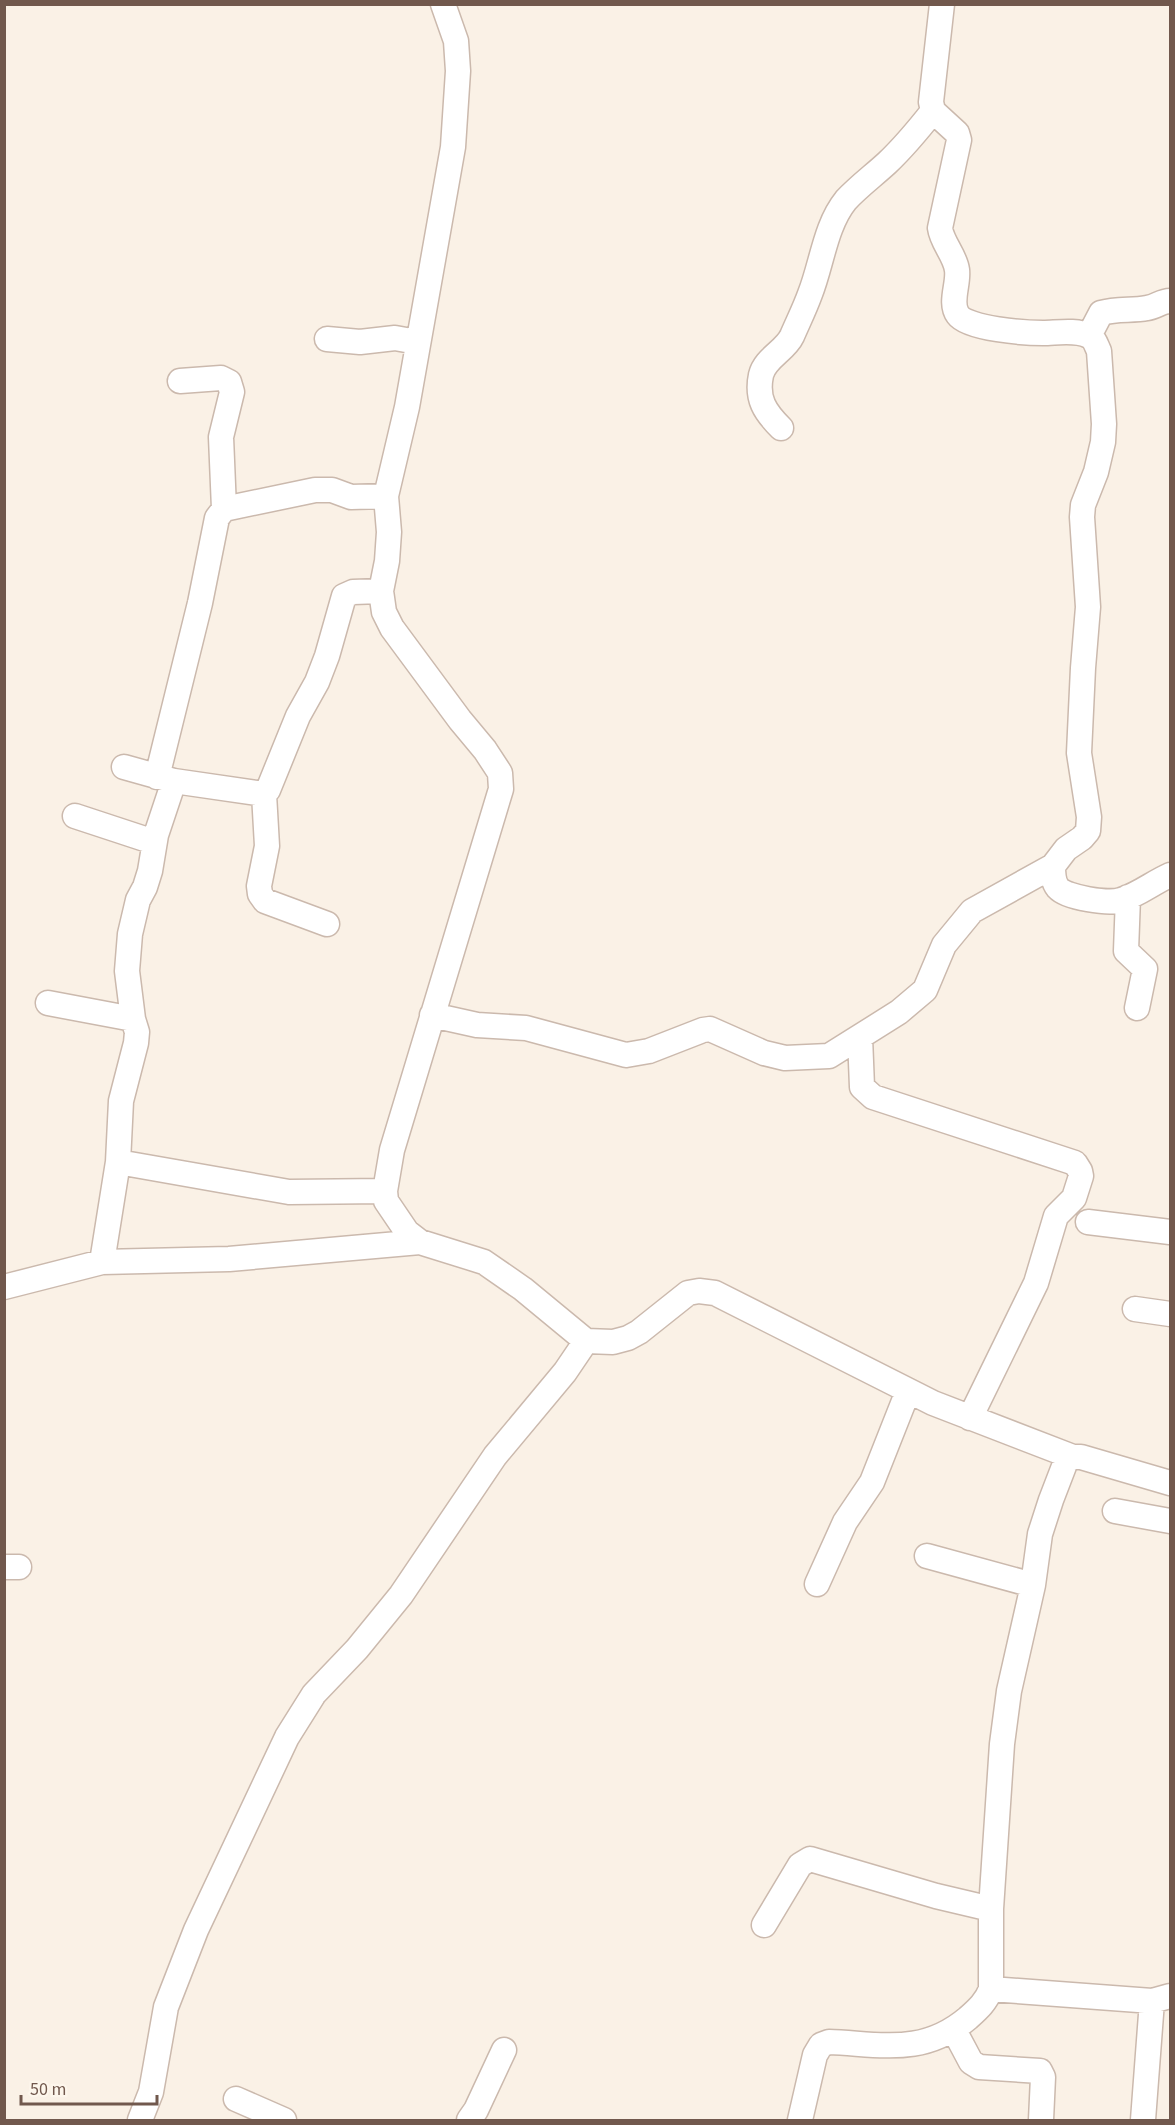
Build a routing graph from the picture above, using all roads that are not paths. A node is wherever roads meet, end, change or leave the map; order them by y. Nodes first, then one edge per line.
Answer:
1 (443, 4) edge
2 (942, 4) edge
3 (933, 111) junction
4 (1170, 301) edge
5 (1089, 336) junction
6 (327, 339) dead end
7 (417, 342) junction
8 (180, 381) dead end
9 (781, 428) dead end
10 (386, 496) junction
11 (224, 509) junction
12 (381, 591) junction
13 (124, 766) dead end
14 (166, 779) junction
15 (264, 794) junction
16 (75, 816) dead end
17 (154, 842) junction
18 (1053, 866) junction
19 (1170, 875) edge
20 (1128, 897) junction
21 (327, 924) dead end
22 (48, 1003) dead end
23 (1137, 1008) dead end
24 (432, 1015) junction
25 (133, 1019) junction
26 (860, 1037) junction
27 (118, 1162) junction
28 (385, 1191) junction
29 (1088, 1222) dead end
30 (1170, 1232) edge
31 (420, 1242) junction
32 (102, 1262) junction
33 (4, 1287) edge
34 (1135, 1309) dead end
35 (1170, 1314) edge
36 (586, 1341) junction
37 (908, 1390) junction
38 (970, 1418) junction
39 (1073, 1457) junction
40 (1170, 1483) edge
41 (1115, 1511) dead end
42 (1170, 1521) edge
43 (927, 1556) dead end
44 (817, 1584) dead end
45 (1033, 1585) junction
46 (991, 1909) junction
47 (764, 1924) dead end
48 (991, 1989) junction
49 (1161, 1998) edge
50 (954, 2030) junction
51 (504, 2050) dead end
52 (236, 2099) dead end
53 (140, 2121) edge
54 (284, 2121) edge
55 (469, 2121) edge
56 (800, 2121) edge
57 (1041, 2121) edge
58 (1143, 2121) edge

1 - 7 street
2 - 3 street
3 - 5 street
3 - 9 street
4 - 5 street
5 - 18 street
6 - 7 street
7 - 10 street
8 - 11 street
10 - 11 street
10 - 12 street
11 - 14 street
12 - 15 street
12 - 24 street
13 - 14 street
14 - 15 street
14 - 17 street
15 - 21 street
16 - 17 street
17 - 25 street
18 - 20 street
18 - 26 street
19 - 20 street
20 - 23 street
22 - 25 street
24 - 26 street
24 - 28 street
25 - 27 street
26 - 38 street
27 - 28 street
27 - 32 street
28 - 31 street
29 - 30 street
31 - 32 street
31 - 36 street
32 - 33 street
34 - 35 street
36 - 37 street
36 - 53 street
37 - 38 street
37 - 44 street
38 - 39 street
39 - 40 street
39 - 45 street
41 - 42 street
43 - 45 street
45 - 46 street
46 - 47 street
46 - 48 street
48 - 49 street
48 - 50 street
49 - 58 street
50 - 56 street
50 - 57 street
51 - 55 street
52 - 54 street

